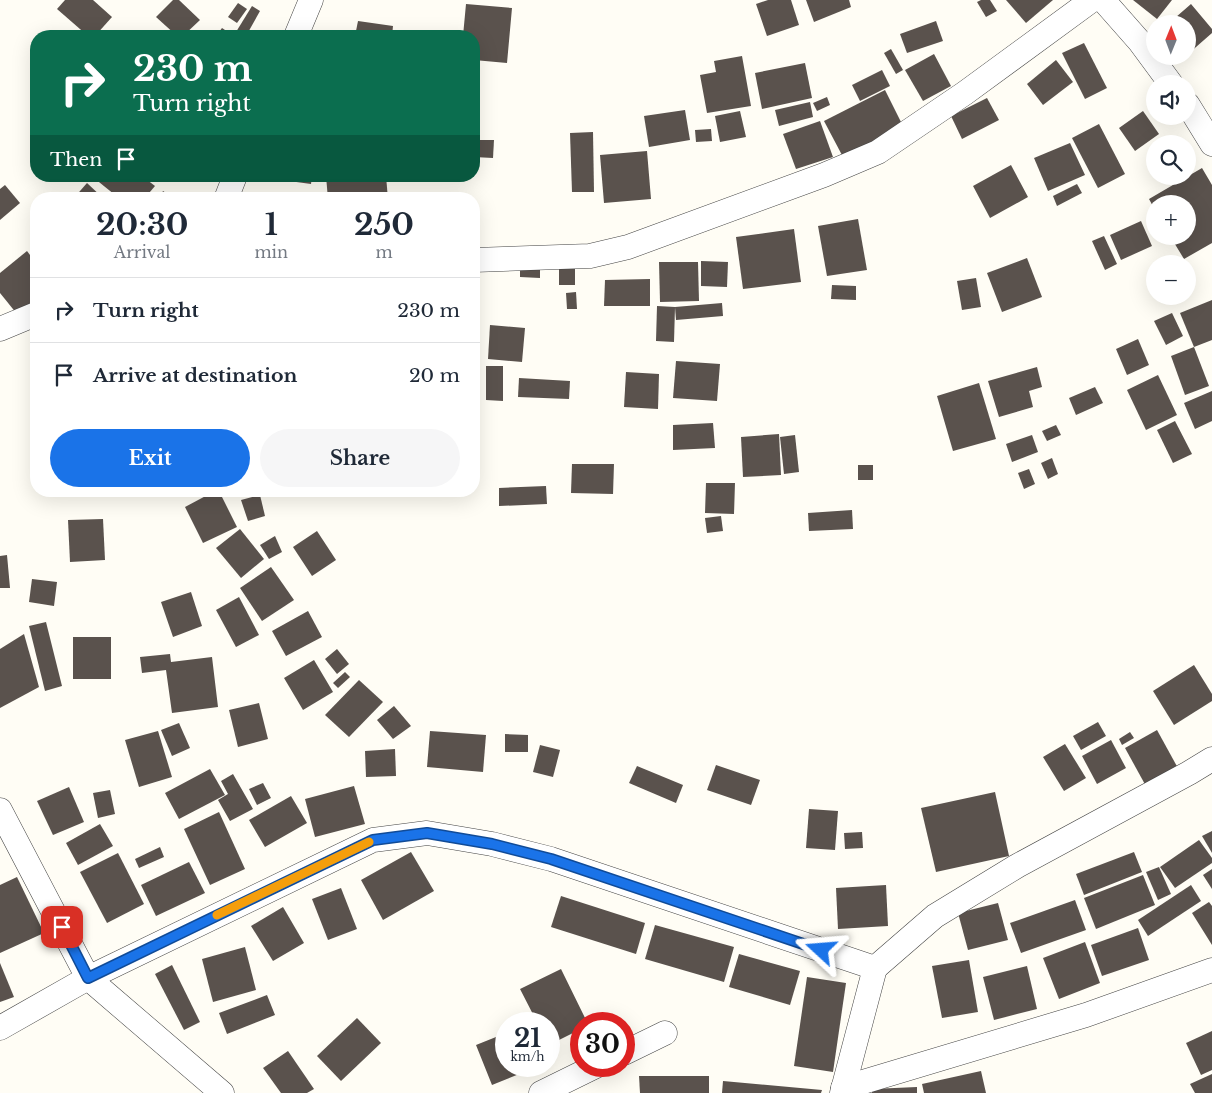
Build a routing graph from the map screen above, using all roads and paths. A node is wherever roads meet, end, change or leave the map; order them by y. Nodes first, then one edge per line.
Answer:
1 (311, 0) edge
2 (1092, 0) edge
3 (1103, 0) edge
4 (298, 30) edge
5 (1164, 75) edge
6 (1196, 118) edge
7 (1212, 144) edge
8 (480, 260) edge
9 (30, 316) edge
10 (0, 329) edge
11 (1212, 759) edge
12 (0, 810) edge
13 (875, 968) junction
14 (1212, 970) edge
15 (88, 978) junction
16 (0, 1028) edge
17 (665, 1033) dead end
18 (635, 1048) edge
19 (574, 1077) edge
20 (843, 1091) edge
21 (222, 1093) edge
22 (541, 1093) edge

1 - 4 street
2 - 8 street
3 - 5 street
6 - 7 street
9 - 10 street
11 - 13 street
12 - 15 street
13 - 15 street
13 - 20 street
14 - 20 street
15 - 16 street
15 - 21 street
17 - 18 street
19 - 22 street

